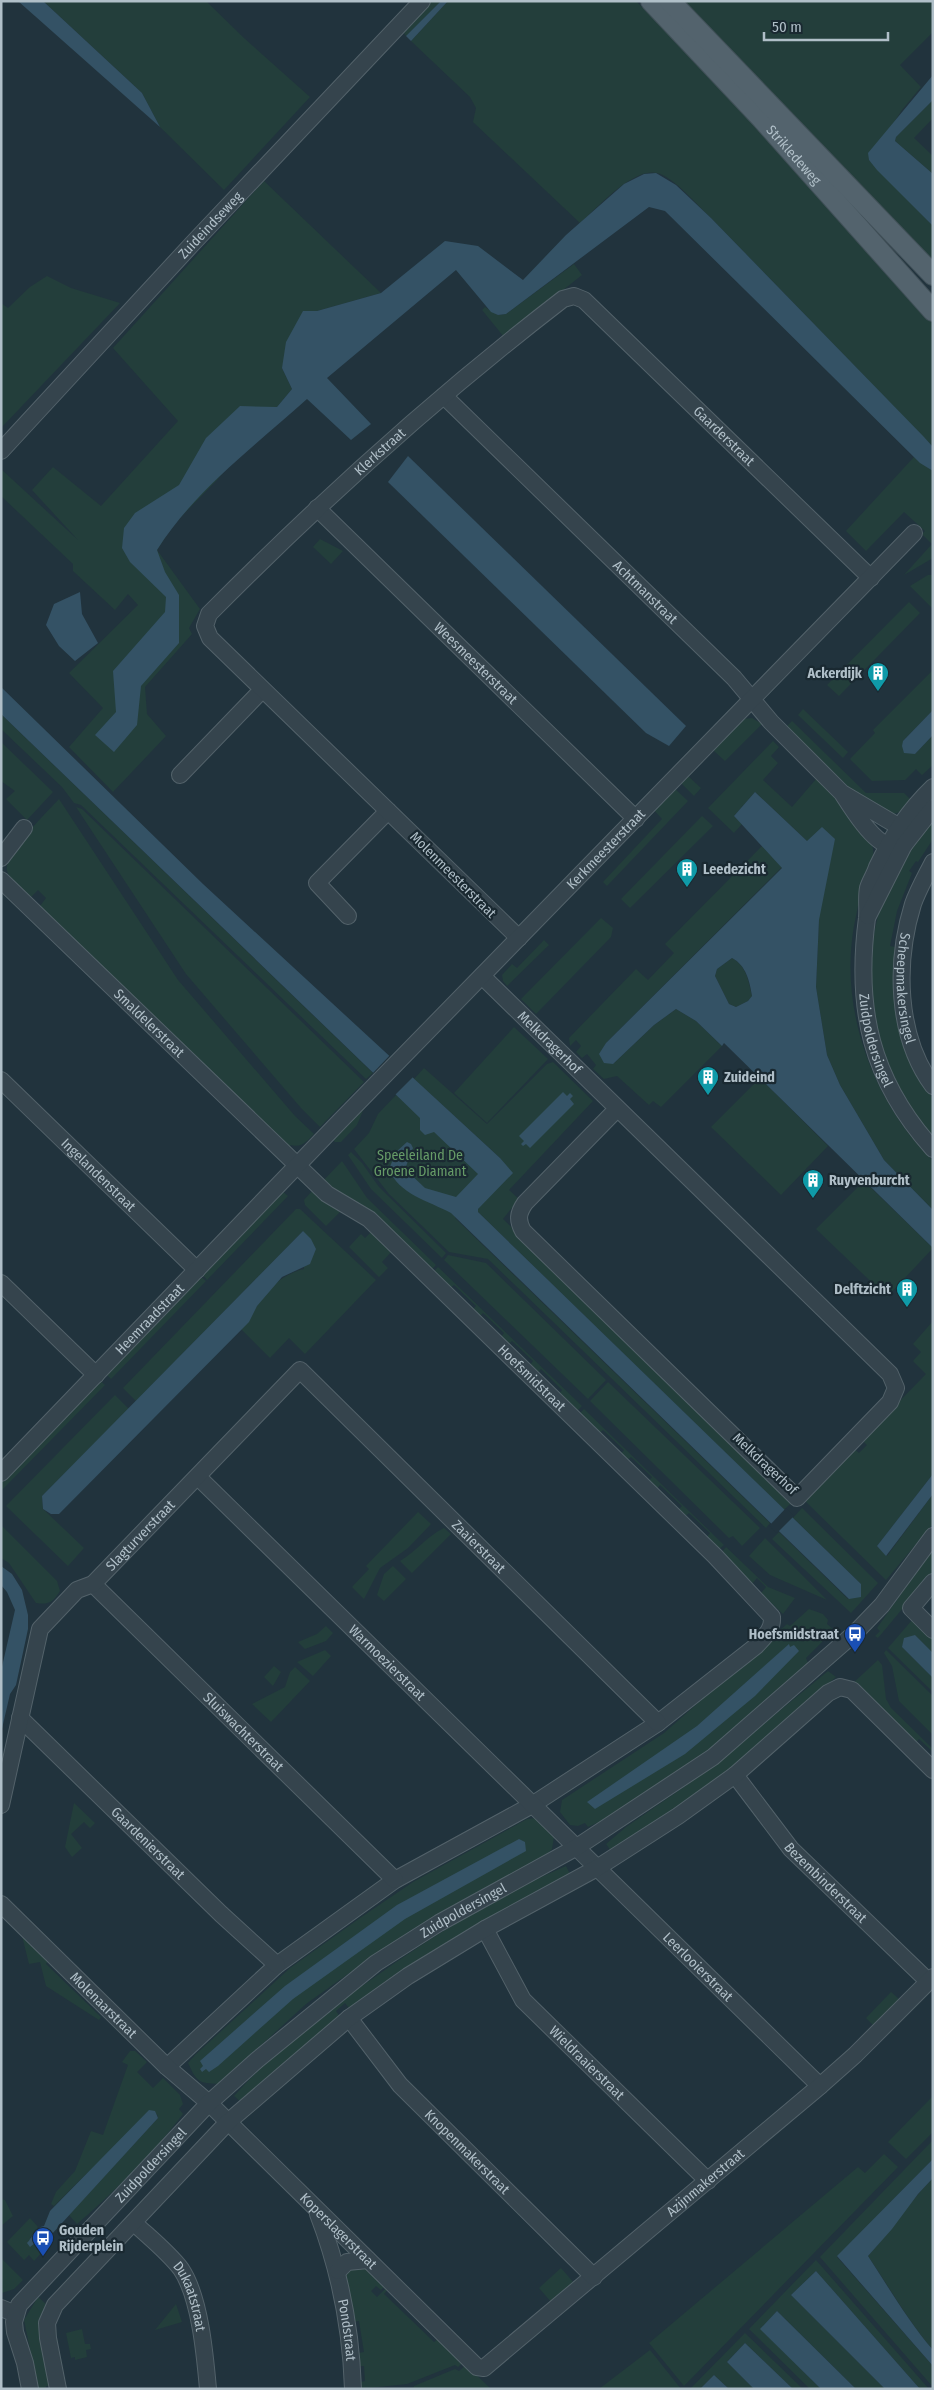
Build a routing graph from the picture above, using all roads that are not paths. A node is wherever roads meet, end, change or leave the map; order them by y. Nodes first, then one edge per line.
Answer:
1 (422, 1) edge
2 (651, 1) edge
3 (670, 1) edge
4 (933, 275) edge
5 (574, 296) joint
6 (933, 311) edge
7 (444, 396) junction
8 (1, 451) edge
9 (317, 508) junction
10 (914, 534) dead end
11 (871, 578) junction
12 (205, 626) joint
13 (262, 690) junction
14 (753, 700) junction
15 (180, 776) dead end
16 (933, 787) edge
17 (842, 793) junction
18 (933, 808) edge
19 (388, 811) junction
20 (636, 819) junction
21 (898, 826) junction
22 (24, 828) dead end
23 (896, 845) junction
24 (1, 858) edge
25 (933, 862) edge
26 (1, 880) edge
27 (348, 916) dead end
28 (519, 938) junction
29 (482, 976) junction
30 (1, 1080) edge
31 (933, 1086) edge
32 (617, 1109) junction
33 (933, 1149) edge
34 (298, 1165) junction
35 (197, 1270) junction
36 (1, 1283) edge
37 (300, 1370) joint
38 (96, 1375) junction
39 (1, 1473) edge
40 (198, 1477) junction
41 (933, 1536) edge
42 (933, 1582) edge
43 (93, 1584) junction
44 (933, 1630) edge
45 (20, 1718) junction
46 (658, 1723) junction
47 (933, 1770) edge
48 (735, 1775) junction
49 (1, 1806) edge
50 (532, 1806) junction
51 (577, 1848) junction
52 (597, 1868) junction
53 (395, 1880) junction
54 (1, 1904) edge
55 (485, 1929) junction
56 (277, 1965) junction
57 (930, 1979) edge
58 (349, 2018) junction
59 (167, 2067) junction
60 (820, 2086) junction
61 (209, 2103) junction
62 (228, 2122) junction
63 (708, 2181) junction
64 (316, 2209) junction
65 (134, 2223) junction
66 (368, 2260) junction
67 (338, 2270) junction
68 (594, 2277) junction
69 (8, 2311) edge
70 (469, 2359) joint
71 (30, 2389) edge
72 (58, 2389) edge
73 (208, 2389) edge
74 (353, 2389) edge

1 - 8 street, Zuideindseweg
2 - 6 main road, Strikledeweg
3 - 4 main road, Strikledeweg
5 - 7 street, Klerkstraat
5 - 11 street, Gaarderstraat
7 - 9 street, Klerkstraat
7 - 14 street, Achtmanstraat
9 - 12 street, Klerkstraat
9 - 20 street, Weesmeesterstraat
10 - 11 street, Kerkmeesterstraat
11 - 14 street, Kerkmeesterstraat
12 - 13 street, Molenmeesterstraat
13 - 15 street
13 - 19 street, Molenmeesterstraat
14 - 17 street, Achtmanstraat
14 - 20 street, Kerkmeesterstraat
16 - 21 street
17 - 21 street, Achtmanstraat
17 - 23 street, Achtmanstraat
18 - 23 street, Zuidpoldersingel
19 - 27 street
19 - 28 street, Molenmeesterstraat
20 - 28 street, Kerkmeesterstraat
21 - 23 street
22 - 24 street
23 - 33 street, Zuidpoldersingel
25 - 31 street, Scheepmakersingel
26 - 34 street, Smaldelerstraat
28 - 29 street, Kerkmeesterstraat
29 - 32 street, Melkdragerhof
29 - 34 street, Kerkmeesterstraat
30 - 35 street, Ingelandenstraat
32 - 32 street, Melkdragerhof
34 - 35 street, Heemraadstraat
34 - 46 street, Hoefsmidstraat
35 - 38 street, Heemraadstraat
36 - 38 street
37 - 40 street, Slagturverstraat
37 - 46 street, Zaaierstraat
38 - 39 street, Heemraadstraat
40 - 43 street, Slagturverstraat
40 - 50 street, Warmoezierstraat
41 - 51 street, Zuidpoldersingel
42 - 44 street
43 - 45 street, Slagturverstraat
43 - 53 street, Sluiswachterstraat
45 - 49 street
45 - 56 street, Gaardenierstraat
46 - 50 street
47 - 48 street, Zuidpoldersingel
48 - 52 street, Zuidpoldersingel
48 - 57 street, Bezembinderstraat
50 - 51 street, Warmoezierstraat
50 - 53 street
51 - 52 street, Leerlooierstraat
51 - 61 street, Zuidpoldersingel
52 - 55 street, Zuidpoldersingel
52 - 60 street, Leerlooierstraat
53 - 56 street
54 - 59 street, Molenaarstraat
55 - 58 street, Zuidpoldersingel
55 - 63 street, Wieldraaierstraat
56 - 59 street
57 - 60 street, Azijnmakerstraat
58 - 62 street, Zuidpoldersingel
58 - 68 street, Knopenmakerstraat
59 - 61 street, Molenaarstraat
60 - 63 street, Azijnmakerstraat
61 - 62 street, Koperslagerstraat
61 - 69 street, Zuidpoldersingel
62 - 64 street, Koperslagerstraat
62 - 65 street, Zuidpoldersingel
63 - 68 street, Azijnmakerstraat
64 - 66 street, Koperslagerstraat
64 - 67 street, Pondstraat
65 - 72 street, Zuidpoldersingel
65 - 73 street, Dukaatstraat
66 - 67 street
66 - 70 street, Koperslagerstraat
67 - 74 street, Pondstraat
68 - 70 street, Azijnmakerstraat
69 - 71 street

